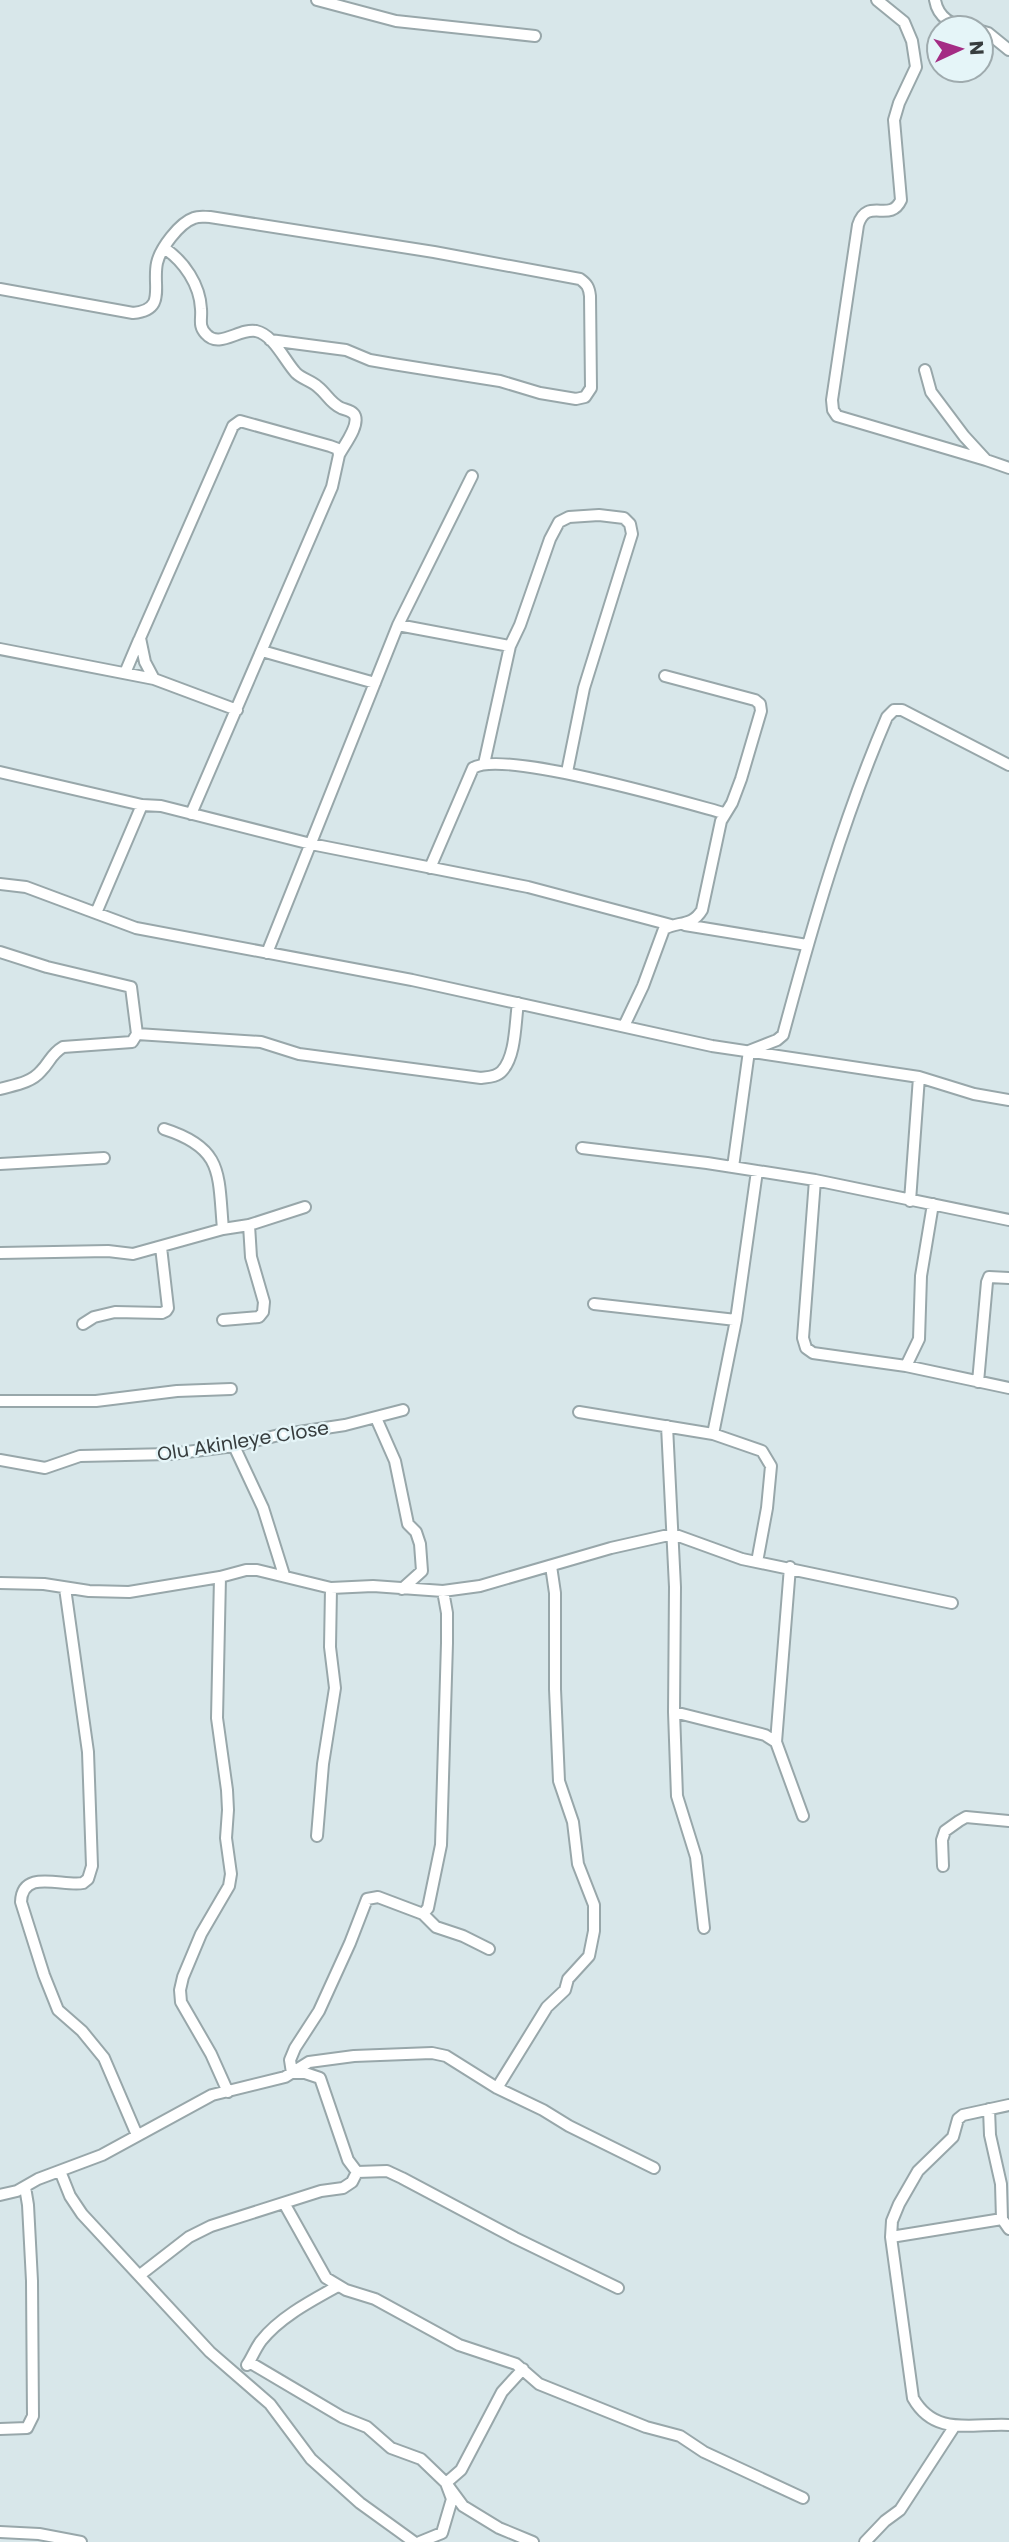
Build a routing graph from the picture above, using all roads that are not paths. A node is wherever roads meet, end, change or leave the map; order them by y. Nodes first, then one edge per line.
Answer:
1 (317, 0) edge
2 (877, 0) edge
3 (535, 36) dead end
4 (995, 39) edge
5 (1009, 50) edge
6 (164, 248) junction
7 (0, 289) edge
8 (270, 340) junction
9 (925, 370) dead end
10 (339, 455) junction
11 (986, 460) junction
12 (1009, 468) edge
13 (472, 476) dead end
14 (398, 625) junction
15 (140, 638) junction
16 (510, 646) junction
17 (0, 649) edge
18 (262, 651) junction
19 (125, 673) junction
20 (665, 676) dead end
21 (154, 679) junction
22 (375, 683) junction
23 (237, 710) junction
24 (484, 764) junction
25 (1009, 765) edge
26 (0, 772) edge
27 (567, 772) junction
28 (142, 805) junction
29 (724, 813) junction
30 (191, 814) junction
31 (311, 844) junction
32 (430, 867) junction
33 (0, 884) edge
34 (96, 913) junction
35 (671, 925) junction
36 (685, 925) junction
37 (807, 945) junction
38 (0, 952) edge
39 (267, 953) junction
40 (518, 1003) junction
41 (624, 1026) junction
42 (137, 1034) junction
43 (749, 1051) junction
44 (919, 1077) junction
45 (0, 1089) edge
46 (1009, 1100) edge
47 (164, 1129) dead end
48 (582, 1148) dead end
49 (104, 1158) dead end
50 (0, 1164) edge
51 (733, 1167) junction
52 (757, 1171) junction
53 (815, 1180) junction
54 (909, 1200) junction
55 (933, 1204) junction
56 (305, 1207) dead end
57 (1009, 1220) edge
58 (249, 1225) junction
59 (223, 1229) junction
60 (161, 1247) junction
61 (0, 1253) edge
62 (1009, 1278) edge
63 (594, 1304) dead end
64 (223, 1320) dead end
65 (736, 1320) junction
66 (83, 1324) dead end
67 (906, 1366) junction
68 (978, 1382) junction
69 (1009, 1388) edge
70 (231, 1389) dead end
71 (0, 1401) edge
72 (403, 1410) dead end
73 (579, 1412) dead end
74 (376, 1418) junction
75 (667, 1426) junction
76 (713, 1434) junction
77 (234, 1446) junction
78 (0, 1460) edge
79 (673, 1534) junction
80 (757, 1562) junction
81 (551, 1566) junction
82 (790, 1567) junction
83 (284, 1575) junction
84 (220, 1577) junction
85 (0, 1583) edge
86 (65, 1588) junction
87 (331, 1588) junction
88 (402, 1589) junction
89 (443, 1591) junction
90 (952, 1603) dead end
91 (674, 1712) junction
92 (776, 1742) junction
93 (803, 1816) dead end
94 (1009, 1821) edge
95 (317, 1836) dead end
96 (943, 1866) dead end
97 (423, 1914) junction
98 (704, 1928) dead end
99 (489, 1949) dead end
100 (292, 2073) junction
101 (497, 2088) junction
102 (228, 2092) junction
103 (1009, 2105) edge
104 (989, 2109) junction
105 (137, 2135) junction
106 (654, 2168) dead end
107 (60, 2171) junction
108 (357, 2172) junction
109 (25, 2187) junction
110 (0, 2194) edge
111 (284, 2203) junction
112 (1006, 2224) edge
113 (891, 2237) junction
114 (140, 2275) junction
115 (338, 2286) junction
116 (618, 2288) dead end
117 (249, 2362) junction
118 (523, 2369) junction
119 (239, 2375) junction
120 (1009, 2425) edge
121 (954, 2427) junction
122 (0, 2429) edge
123 (446, 2483) junction
124 (803, 2498) dead end
125 (0, 2532) edge
126 (39, 2538) edge
127 (81, 2542) edge
128 (414, 2542) edge
129 (421, 2542) edge
130 (533, 2542) edge
131 (865, 2542) edge

1 - 3 street
2 - 11 street
4 - 5 street
6 - 7 street
6 - 8 street
6 - 8 street
8 - 10 street
9 - 11 street
10 - 15 street
10 - 18 street
11 - 12 street
13 - 14 street
14 - 16 street
14 - 22 street
15 - 19 street
15 - 21 street
16 - 24 street
16 - 27 street
17 - 19 street
18 - 22 street
18 - 23 street
19 - 21 street
20 - 29 street
21 - 23 street
22 - 31 street
23 - 30 street
24 - 27 street
24 - 32 street
25 - 37 street
26 - 28 street
27 - 29 street
28 - 30 street
28 - 34 street
29 - 36 street
30 - 31 street
31 - 32 street
31 - 39 street
32 - 35 street
33 - 34 street
34 - 39 street
35 - 36 street
35 - 41 street
36 - 37 street
37 - 43 street
38 - 42 street
39 - 40 street
40 - 41 street
40 - 42 street
41 - 43 street
42 - 45 street
43 - 44 street
43 - 51 street
44 - 46 street
44 - 54 street
47 - 59 street
48 - 51 street
49 - 50 street
51 - 52 street
52 - 53 street
52 - 65 street
53 - 54 street
53 - 67 street
54 - 55 street
55 - 57 street
55 - 67 street
56 - 58 street
58 - 59 street
58 - 64 street
59 - 60 street
60 - 61 street
60 - 66 street
62 - 68 street
63 - 65 street
65 - 76 street
67 - 68 street
68 - 69 street
70 - 71 street
72 - 74 street, Olu Akinleye Close
73 - 75 street
74 - 77 street, Olu Akinleye Close
74 - 88 street
75 - 76 street
75 - 79 street
76 - 80 street
77 - 78 street, Olu Akinleye Close
77 - 83 street
79 - 80 street
79 - 81 street
79 - 91 street
80 - 82 street
81 - 89 street
81 - 101 street
82 - 90 street
82 - 92 street
83 - 84 street
83 - 87 street
84 - 86 street
84 - 102 street
85 - 86 street
86 - 105 street
87 - 88 street
87 - 95 street
88 - 89 street
89 - 97 street
91 - 92 street
91 - 98 street
92 - 93 street
94 - 96 street
97 - 99 street
97 - 100 street
100 - 101 street
100 - 102 street
100 - 108 street
101 - 106 street
102 - 105 street
103 - 104 street
104 - 112 street
104 - 113 street
105 - 107 street
107 - 109 street
107 - 114 street
108 - 111 street
108 - 116 street
109 - 110 street
109 - 122 street
111 - 114 street
111 - 115 street
112 - 113 street
113 - 121 street
114 - 119 street
115 - 117 street
115 - 118 street
117 - 119 street
117 - 123 street
118 - 123 street
118 - 124 street
119 - 128 street
120 - 121 street
121 - 131 street
123 - 129 street
123 - 130 street
125 - 126 street
126 - 127 street

